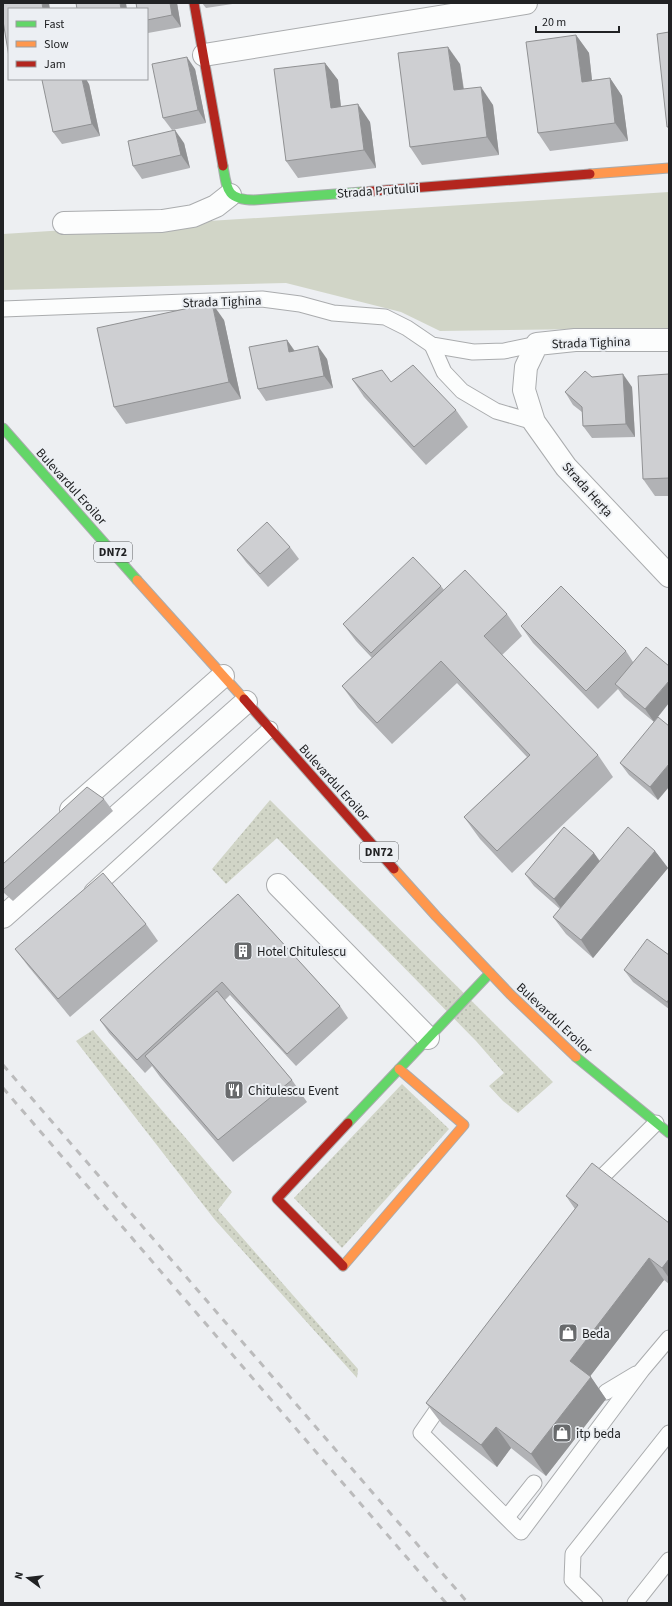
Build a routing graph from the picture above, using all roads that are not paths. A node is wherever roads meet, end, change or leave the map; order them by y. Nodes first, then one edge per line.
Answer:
1 (194, 3) edge
2 (526, 3) edge
3 (450, 9) edge
4 (204, 55) junction
5 (669, 168) edge
6 (230, 195) junction
7 (64, 224) dead end
8 (3, 309) edge
9 (669, 340) edge
10 (537, 344) junction
11 (432, 345) junction
12 (524, 390) joint
13 (534, 422) junction
14 (3, 428) edge
15 (669, 576) edge
16 (223, 676) junction
17 (246, 702) junction
18 (270, 729) junction
19 (57, 822) edge
20 (278, 885) dead end
21 (82, 901) edge
22 (3, 917) edge
23 (490, 973) junction
24 (428, 1038) junction
25 (399, 1069) junction
26 (656, 1123) junction
27 (669, 1133) edge
28 (582, 1202) edge
29 (669, 1338) edge
30 (642, 1370) junction
31 (452, 1388) edge
32 (606, 1392) dead end
33 (669, 1433) edge
34 (534, 1483) dead end
35 (507, 1517) junction
36 (669, 1560) edge
37 (595, 1603) edge
38 (635, 1603) edge

1 - 4 street
2 - 3 street
3 - 4 street
4 - 6 street
5 - 6 street, Strada Prutului
6 - 7 street
8 - 11 lane, Strada Tighina
9 - 10 street, Strada Tighina
10 - 11 lane
10 - 12 street, Strada Tighina
11 - 13 lane
12 - 13 street, Strada Herța
13 - 15 street, Strada Herța
14 - 16 street, Bulevardul Eroilor / DN72
16 - 17 street, Bulevardul Eroilor / DN72
16 - 19 street
17 - 18 street, Bulevardul Eroilor / DN72
17 - 22 street
18 - 21 lane
18 - 23 street, Bulevardul Eroilor / DN72
20 - 24 street
23 - 24 street
23 - 26 street, Bulevardul Eroilor / DN72
24 - 25 street
25 - 25 street
26 - 27 street, Bulevardul Eroilor / DN72
26 - 28 lane
29 - 30 lane
30 - 32 lane
30 - 35 lane
31 - 35 lane
33 - 37 lane
34 - 35 lane
36 - 38 lane

